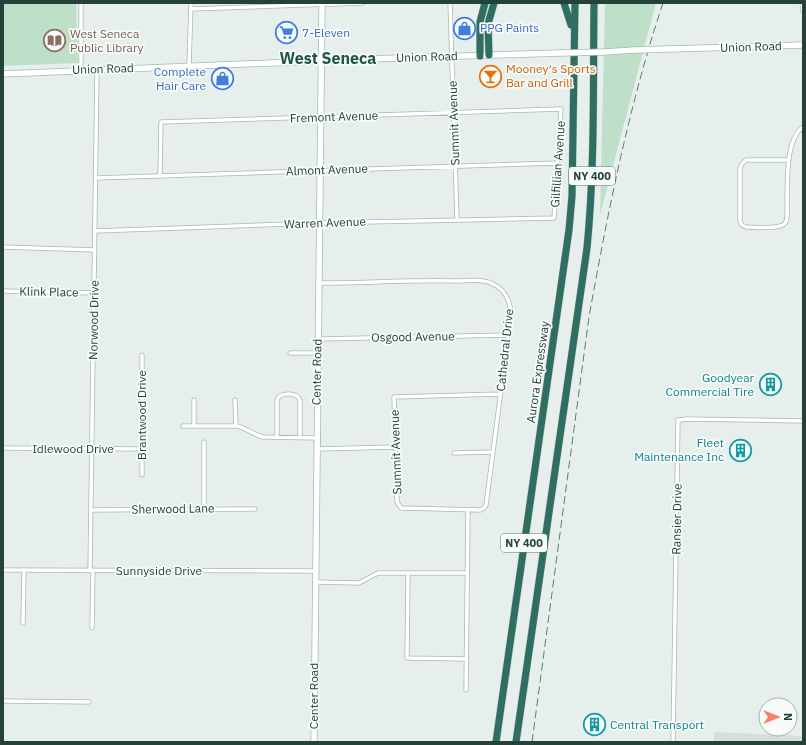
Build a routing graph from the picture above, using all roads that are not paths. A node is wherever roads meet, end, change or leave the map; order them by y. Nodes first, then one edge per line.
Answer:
1 (82, 3) edge
2 (191, 3) edge
3 (364, 3) edge
4 (450, 3) edge
5 (485, 3) edge
6 (564, 3) edge
7 (575, 3) edge
8 (594, 3) edge
9 (802, 3) edge
10 (322, 4) edge
11 (494, 4) edge
12 (191, 9) junction
13 (803, 11) edge
14 (574, 35) junction
15 (803, 45) edge
16 (489, 55) junction
17 (480, 56) junction
18 (452, 57) junction
19 (321, 62) junction
20 (189, 66) junction
21 (81, 70) junction
22 (97, 70) junction
23 (3, 74) edge
24 (561, 110) joint
25 (453, 113) junction
26 (320, 117) junction
27 (803, 127) edge
28 (789, 160) junction
29 (558, 163) junction
30 (455, 166) junction
31 (320, 171) junction
32 (160, 176) junction
33 (96, 178) junction
34 (554, 218) joint
35 (457, 219) junction
36 (319, 223) junction
37 (95, 231) junction
38 (3, 247) edge
39 (95, 250) junction
40 (318, 283) junction
41 (3, 291) edge
42 (94, 293) junction
43 (508, 335) junction
44 (318, 339) junction
45 (290, 353) dead end
46 (318, 353) junction
47 (142, 355) dead end
48 (500, 394) junction
49 (194, 400) dead end
50 (235, 400) dead end
51 (803, 421) edge
52 (183, 426) dead end
53 (194, 426) junction
54 (236, 426) junction
55 (277, 437) junction
56 (300, 438) junction
57 (317, 438) junction
58 (204, 442) dead end
59 (396, 447) junction
60 (3, 448) edge
61 (93, 449) junction
62 (142, 449) junction
63 (317, 449) junction
64 (493, 452) junction
65 (454, 453) dead end
66 (142, 475) dead end
67 (255, 508) dead end
68 (204, 509) junction
69 (91, 510) junction
70 (468, 510) junction
71 (3, 570) edge
72 (24, 570) junction
73 (92, 571) junction
74 (315, 571) junction
75 (408, 573) junction
76 (467, 573) junction
77 (315, 582) junction
78 (23, 623) dead end
79 (92, 628) dead end
80 (466, 659) junction
81 (466, 690) dead end
82 (3, 701) edge
83 (89, 702) dead end
84 (314, 742) edge
85 (496, 742) edge
86 (516, 742) edge
87 (673, 742) edge

1 - 21 street
2 - 12 street
3 - 10 street
4 - 18 street, Summit Avenue
5 - 17 highway
6 - 14 highway
7 - 14 highway, Aurora Expressway / NY 400
8 - 86 highway, NY 400
9 - 13 street
10 - 12 street
10 - 19 main road, Center Road
11 - 16 highway
12 - 20 street
14 - 85 highway, Aurora Expressway / NY 400
15 - 16 main road, Union Road, bridge
16 - 17 main road, Union Road
17 - 18 main road, Union Road
18 - 19 main road, Union Road
18 - 25 street, Summit Avenue
19 - 20 main road, Union Road
19 - 26 main road, Center Road
20 - 22 main road, Union Road
21 - 22 main road, Union Road
21 - 23 main road, Union Road
22 - 33 street, Norwood Drive
24 - 25 street, Fremont Avenue
24 - 29 street, Gilfillian Avenue
25 - 26 street, Fremont Avenue
25 - 30 street, Summit Avenue
26 - 31 main road, Center Road
26 - 32 street, Fremont Avenue
27 - 28 street
28 - 28 street
29 - 30 street, Almont Avenue
29 - 34 street, Gilfillian Avenue
30 - 31 street, Almont Avenue
30 - 35 street, Summit Avenue
31 - 32 street, Almont Avenue
31 - 36 main road, Center Road
32 - 33 street, Almont Avenue
33 - 37 street, Norwood Drive
34 - 35 street, Warren Avenue
35 - 36 street, Warren Avenue
36 - 37 street, Warren Avenue
36 - 40 main road, Center Road
37 - 39 street, Norwood Drive
38 - 39 street
39 - 42 street, Norwood Drive
40 - 43 street, Cathedral Drive
40 - 44 main road, Center Road
41 - 42 street, Klink Place
42 - 61 street, Norwood Drive
43 - 44 street, Osgood Avenue
43 - 48 street, Cathedral Drive
44 - 46 main road, Center Road
45 - 46 street
46 - 57 main road, Center Road
47 - 62 street, Brantwood Drive
48 - 59 street, Summit Avenue
48 - 64 street, Cathedral Drive
49 - 53 street
50 - 54 street
51 - 87 street, Ransier Drive
52 - 53 street
53 - 54 street
54 - 55 street
55 - 56 street
55 - 56 street
56 - 57 street
57 - 63 main road, Center Road
58 - 68 street
59 - 63 street
59 - 70 street, Summit Avenue
60 - 61 street, Idlewood Drive
61 - 62 street, Idlewood Drive
61 - 69 street, Norwood Drive
62 - 66 street, Brantwood Drive
63 - 74 main road, Center Road
64 - 65 street
64 - 70 street, Cathedral Drive
67 - 68 street, Sherwood Lane
68 - 69 street, Sherwood Lane
69 - 73 street, Norwood Drive
70 - 76 street
71 - 72 street, Sunnyside Drive
72 - 73 street, Sunnyside Drive
72 - 78 street
73 - 74 street, Sunnyside Drive
73 - 79 street, Norwood Drive
74 - 77 main road, Center Road
75 - 76 street
75 - 77 street
75 - 80 street
76 - 80 street
77 - 84 main road, Center Road
80 - 81 street
82 - 83 street

